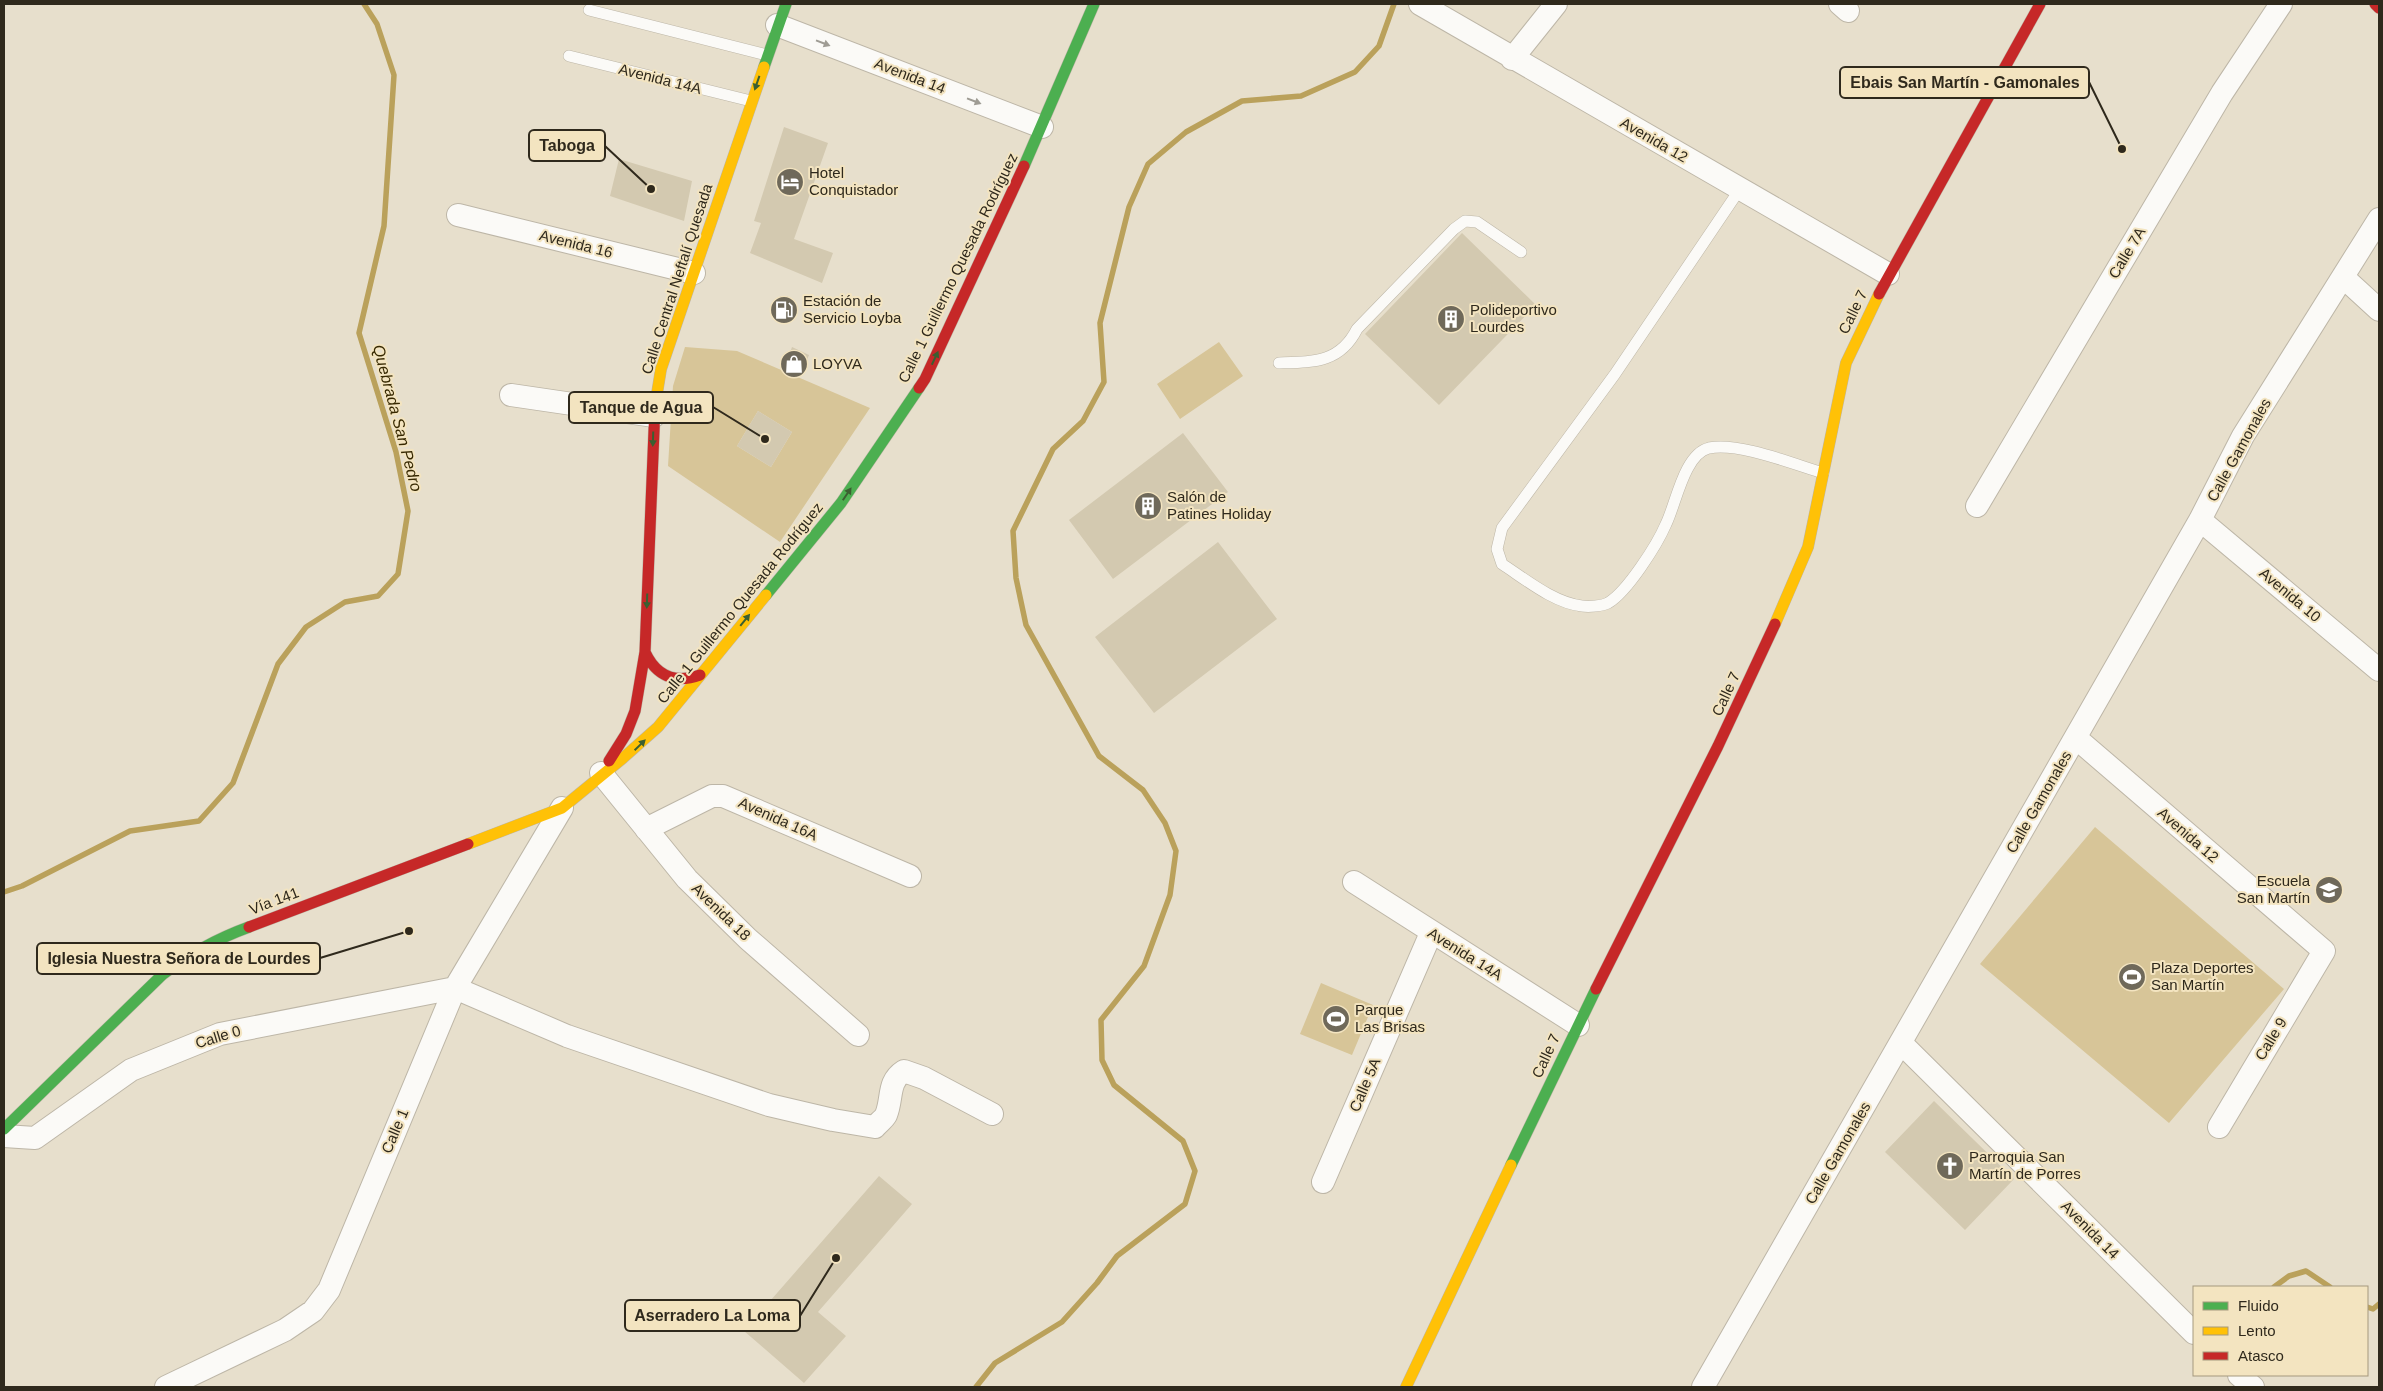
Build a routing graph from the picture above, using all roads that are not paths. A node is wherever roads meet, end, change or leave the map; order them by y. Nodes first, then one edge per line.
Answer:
1 (786, 4) edge
2 (1094, 4) edge
3 (1420, 4) edge
4 (1556, 4) edge
5 (2040, 4) edge
6 (2281, 4) edge
7 (2375, 4) edge
8 (2379, 8) edge
9 (589, 10) dead end
10 (777, 25) junction
11 (767, 54) junction
12 (569, 56) dead end
13 (1512, 59) junction
14 (751, 101) junction
15 (1042, 127) junction
16 (1740, 189) junction
17 (458, 215) dead end
18 (2379, 219) edge
19 (1521, 252) dead end
20 (694, 273) junction
21 (1888, 274) junction
22 (2343, 277) junction
23 (2379, 310) edge
24 (1279, 363) dead end
25 (511, 395) dead end
26 (654, 416) junction
27 (1823, 473) junction
28 (1977, 506) dead end
29 (2200, 520) junction
30 (645, 652) junction
31 (2379, 670) edge
32 (700, 675) junction
33 (2076, 738) junction
34 (601, 774) junction
35 (562, 808) junction
36 (646, 829) junction
37 (910, 876) dead end
38 (1354, 882) dead end
39 (1431, 933) junction
40 (2324, 951) joint
41 (455, 988) junction
42 (1578, 1025) junction
43 (858, 1035) dead end
44 (1901, 1042) junction
45 (992, 1114) dead end
46 (2219, 1127) dead end
47 (4, 1129) edge
48 (4, 1136) edge
49 (1323, 1182) dead end
50 (2193, 1332) edge
51 (2240, 1376) edge
52 (1705, 1386) edge
53 (166, 1387) edge
54 (1406, 1387) edge
55 (2253, 1387) edge

1 - 10 main road, Calle Central Neftalí Quesada
2 - 15 main road, Calle 1 Guillermo Quesada Rodríguez
3 - 13 street, Avenida 12
4 - 13 street
5 - 21 main road, Calle 7
6 - 28 street, Calle 7A
7 - 8 main road
9 - 11 lane
10 - 11 main road, Calle Central Neftalí Quesada
10 -> 15 street, Avenida 14
11 -> 14 main road, Calle Central Neftalí Quesada
12 - 14 lane, Avenida 14A
13 - 16 street, Avenida 12
14 - 20 main road, Calle Central Neftalí Quesada
32 -> 15 main road, Calle 1 Guillermo Quesada Rodríguez
16 - 21 street, Avenida 12
16 - 27 lane
17 - 20 street, Avenida 16
18 - 22 street, Calle Gamonales
19 - 24 lane
20 - 26 main road, Calle Central Neftalí Quesada
21 - 27 main road, Calle 7
22 - 23 street
22 - 29 street, Calle Gamonales
25 - 26 street
26 -> 30 main road, Calle Central Neftalí Quesada
27 - 42 main road, Calle 7
29 - 31 street, Avenida 10
29 - 33 street, Calle Gamonales
30 - 32 main road
30 - 34 main road, Calle Central Neftalí Quesada
34 -> 32 main road, Calle 1 Guillermo Quesada Rodríguez
33 - 40 street, Avenida 12
33 - 44 street, Calle Gamonales
34 - 35 main road, Vía 141
34 - 36 street, Avenida 18
35 - 41 street, Calle 1
35 - 47 main road, Vía 141
36 - 37 street, Avenida 16A
36 - 43 street, Avenida 18
38 - 39 street, Avenida 14A
39 - 42 street, Avenida 14A
39 - 49 street, Calle 5A
40 - 46 street, Calle 9
41 - 45 street
41 - 48 street, Calle 0
41 - 53 street, Calle 1
42 - 54 main road, Calle 7
44 - 50 street, Avenida 14
44 - 52 street, Calle Gamonales
51 - 55 street

